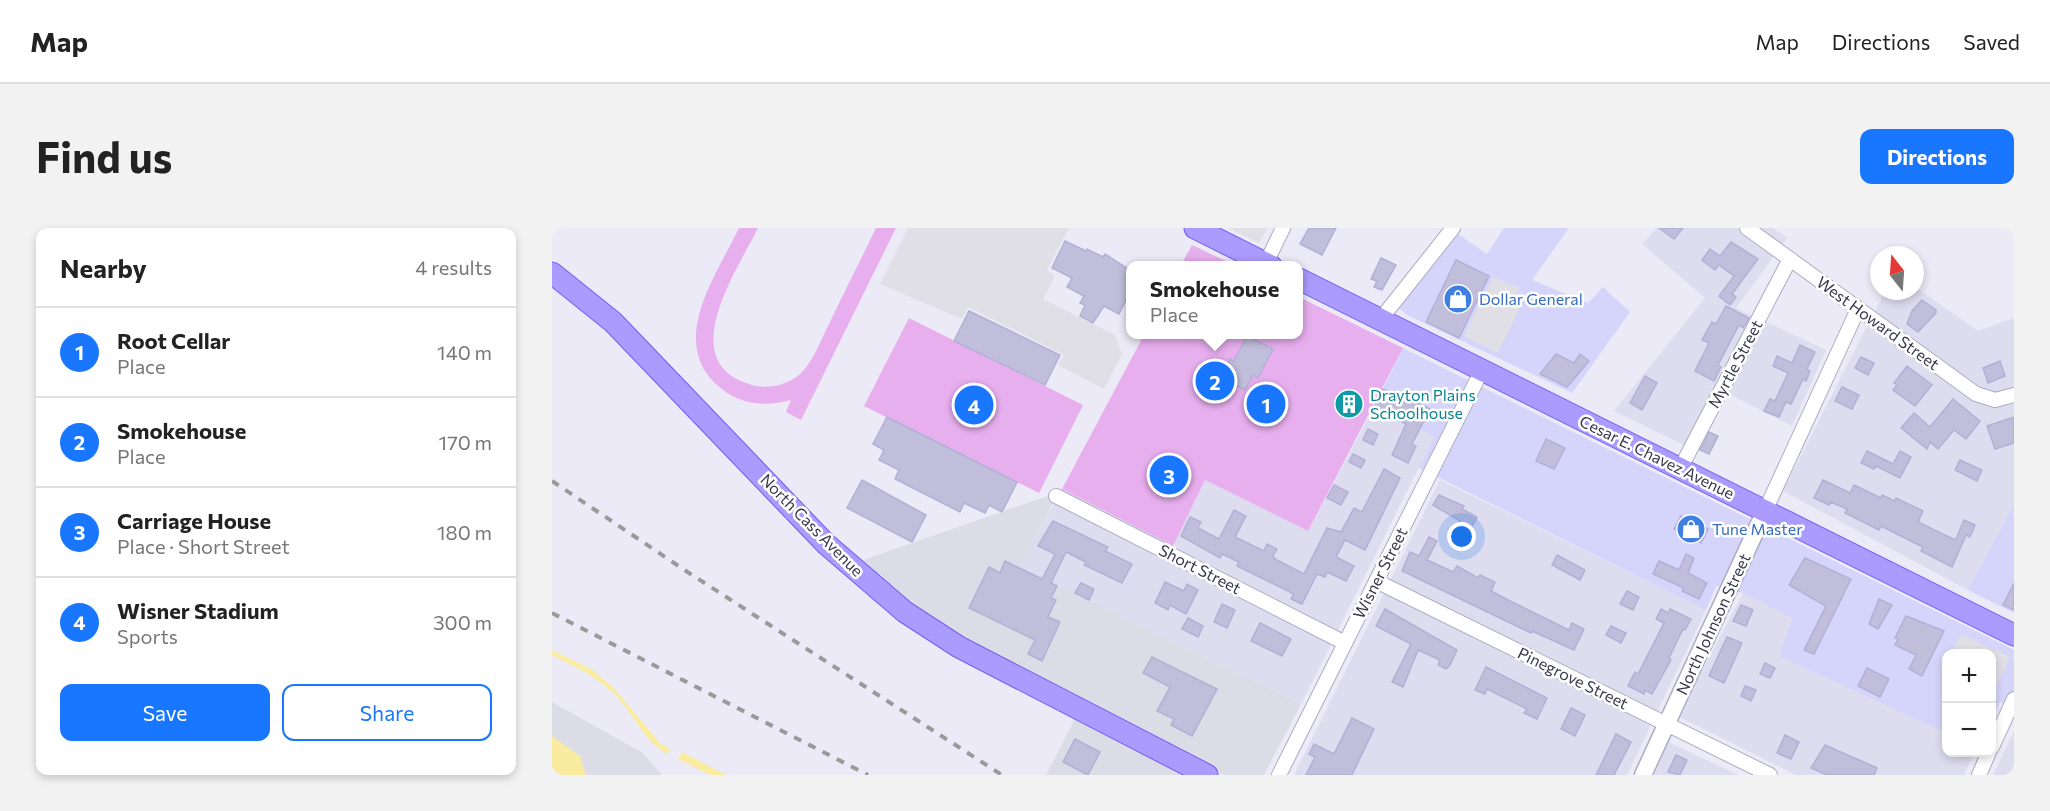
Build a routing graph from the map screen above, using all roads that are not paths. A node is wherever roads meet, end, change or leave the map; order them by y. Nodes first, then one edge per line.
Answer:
1 (1195, 228) edge
2 (1283, 228) edge
3 (1453, 228) edge
4 (1747, 228) edge
5 (1790, 260) junction
6 (1262, 261) edge
7 (1269, 261) edge
8 (552, 273) edge
9 (1303, 281) edge
10 (1858, 309) junction
11 (1380, 320) junction
12 (1482, 370) junction
13 (2014, 395) edge
14 (1680, 469) junction
15 (1056, 496) dead end
16 (1765, 511) junction
17 (1376, 581) junction
18 (2014, 635) edge
19 (1345, 643) junction
20 (2014, 699) edge
21 (1666, 724) junction
22 (1996, 738) edge
23 (1987, 757) edge
24 (1207, 775) edge
25 (1279, 775) edge
26 (1643, 775) edge
27 (1770, 775) edge
28 (1979, 775) edge

1 - 6 main road
2 - 7 street
3 - 11 street
4 - 5 street, West Howard Street
5 - 10 street, West Howard Street
5 - 14 street, Myrtle Street
8 - 24 main road, North Cass Avenue
9 - 11 main road, Cesar E. Chavez Avenue
10 - 13 street, West Howard Street
10 - 16 street, North Johnson Street
11 - 12 main road, Cesar E. Chavez Avenue
12 - 14 main road, Cesar E. Chavez Avenue
12 - 17 street, Wisner Street
14 - 16 main road, Cesar E. Chavez Avenue
15 - 19 street, Short Street
16 - 18 main road, Cesar E. Chavez Avenue
16 - 21 street, North Johnson Street
17 - 19 street, Wisner Street
17 - 21 street, Pinegrove Street
19 - 25 street, Wisner Street
20 - 22 street
21 - 26 street, North Johnson Street
21 - 27 street, Pinegrove Street
23 - 28 street

